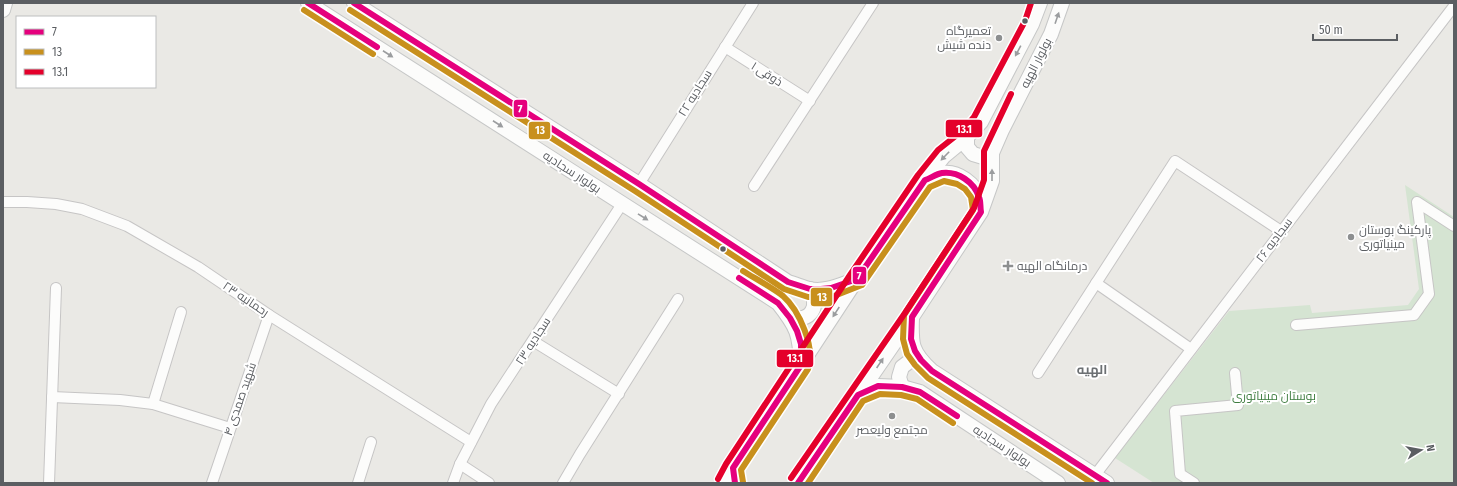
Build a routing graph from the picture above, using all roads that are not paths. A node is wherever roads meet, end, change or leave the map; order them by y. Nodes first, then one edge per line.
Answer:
1 (5, 3) edge
2 (308, 3) edge
3 (354, 3) edge
4 (753, 3) edge
5 (873, 3) edge
6 (1040, 3) edge
7 (1062, 3) edge
8 (1454, 6) edge
9 (3, 10) edge
10 (725, 47) junction
11 (810, 101) junction
12 (967, 137) junction
13 (992, 153) junction
14 (925, 180) junction
15 (638, 184) junction
16 (754, 186) dead end
17 (3, 202) edge
18 (622, 204) junction
19 (981, 212) junction
20 (1454, 226) edge
21 (1281, 231) junction
22 (857, 279) junction
23 (1096, 283) junction
24 (56, 288) dead end
25 (810, 289) junction
26 (678, 299) dead end
27 (181, 312) dead end
28 (269, 314) junction
29 (912, 317) junction
30 (790, 318) junction
31 (1296, 325) dead end
32 (533, 341) junction
33 (1191, 348) junction
34 (921, 360) junction
35 (801, 365) junction
36 (1038, 373) dead end
37 (1235, 373) dead end
38 (902, 387) junction
39 (619, 394) junction
40 (858, 395) junction
41 (52, 397) junction
42 (153, 404) junction
43 (230, 428) junction
44 (371, 442) dead end
45 (471, 442) junction
46 (460, 464) junction
47 (733, 468) junction
48 (1091, 479) edge
49 (49, 483) edge
50 (212, 483) edge
51 (358, 483) edge
52 (452, 483) edge
53 (490, 483) edge
54 (563, 483) edge
55 (725, 483) edge
56 (735, 483) edge
57 (798, 483) edge
58 (1058, 483) edge
59 (1107, 483) edge
60 (1194, 483) edge

1 - 9 main road
2 -> 18 main road, بولوار سجادیه
3 - 15 main road
4 - 10 street, سجادیه ۲۲
5 - 11 street
6 -> 12 main road, بولوار الهیه
13 -> 7 main road, بولوار الهیه
8 - 21 street, سجادیه ۲۶
10 - 11 street, ذوقی ۱
10 - 15 street, سجادیه ۲۲
11 - 16 street
12 - 13 main road
12 -> 14 main road, بولوار الهیه
19 -> 13 main road, بولوار الهیه
14 - 19 main road
14 - 22 main road, بولوار الهیه
15 - 25 main road
17 - 28 street, رحمانیه ۲۳
18 -> 30 main road, بولوار سجادیه
18 - 32 street, سجادیه ۲۳
19 - 29 main road, بولوار الهیه
20 - 31 street
21 - 23 street
21 - 33 street, سجادیه ۲۶
22 - 25 main road
22 -> 35 main road, بولوار الهیه
23 - 33 street
23 - 36 street
24 - 41 street
25 - 30 main road
26 - 39 street
27 - 42 street
28 - 43 street, شهید صمدی ۴
28 - 45 street, رحمانیه ۲۳
29 - 34 main road, بولوار سجادیه
40 -> 29 main road, بولوار الهیه
30 - 35 main road, بولوار سجادیه
32 - 39 street
32 - 45 street, سجادیه ۲۳
33 - 48 street, سجادیه ۲۶
34 - 38 main road
34 - 48 main road, بولوار سجادیه
35 - 47 main road, بولوار الهیه
37 - 60 street
38 - 40 main road, بولوار سجادیه
38 - 58 main road, بولوار سجادیه
39 - 54 street
40 - 57 main road, بولوار الهیه
41 - 42 street
41 - 49 street
42 - 43 street
43 - 50 street, شهید صمدی ۴
44 - 51 street
45 - 46 street, سجادیه ۲۳
46 - 52 street, سجادیه ۲۳
46 - 53 street
47 - 55 main road, بولوار الهیه
47 - 56 main road
48 - 59 main road, بولوار سجادیه

